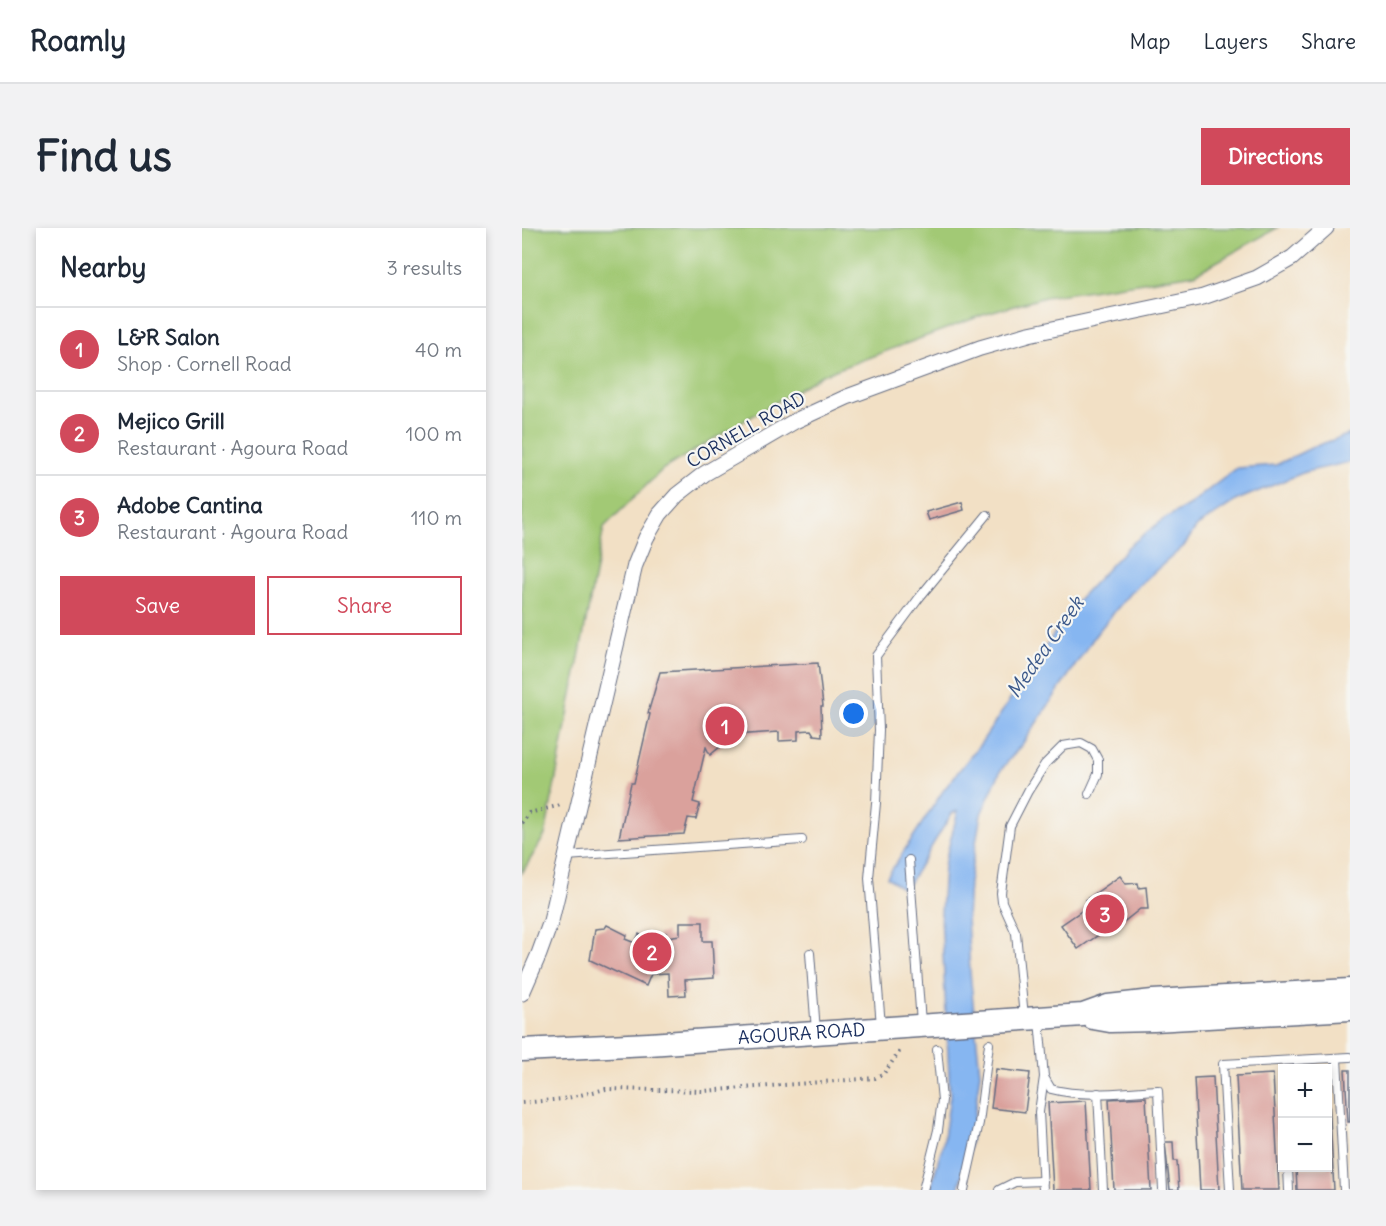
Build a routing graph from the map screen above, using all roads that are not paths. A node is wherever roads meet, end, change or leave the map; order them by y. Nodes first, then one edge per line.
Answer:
1 (1326, 228) edge
2 (987, 515) dead end
3 (1089, 794) dead end
4 (802, 840) dead end
5 (566, 856) junction
6 (909, 860) dead end
7 (810, 953) dead end
8 (1350, 990) edge
9 (522, 993) edge
10 (1350, 1009) edge
11 (1083, 1015) junction
12 (1031, 1019) junction
13 (921, 1026) junction
14 (881, 1028) junction
15 (816, 1033) junction
16 (988, 1044) dead end
17 (937, 1049) dead end
18 (522, 1050) edge
19 (1350, 1057) edge
20 (1337, 1058) junction
21 (1282, 1061) joint
22 (1044, 1077) junction
23 (1098, 1093) junction
24 (1288, 1172) edge
25 (1043, 1181) junction
26 (923, 1190) edge
27 (964, 1190) edge
28 (999, 1190) edge
29 (1043, 1190) edge
30 (1103, 1190) edge
31 (1163, 1190) edge
32 (1230, 1190) edge
33 (1289, 1190) edge
34 (1344, 1190) edge

1 - 5 street, CORNELL ROAD
2 - 14 lane
3 - 12 lane
4 - 5 lane
5 - 9 street, CORNELL ROAD
6 - 13 lane
7 - 15 lane
8 - 11 main road, AGOURA ROAD
10 - 11 main road, AGOURA ROAD
11 - 12 main road, AGOURA ROAD
12 - 13 main road, AGOURA ROAD
12 - 22 lane
13 - 14 main road, AGOURA ROAD
14 - 15 main road, AGOURA ROAD
15 - 18 main road, AGOURA ROAD
16 - 27 lane
17 - 26 lane
19 - 20 lane
20 - 21 lane
20 - 34 lane
21 - 32 lane
22 - 23 lane
22 - 25 lane
23 - 30 lane
23 - 31 lane
24 - 33 lane
25 - 28 lane
25 - 29 lane

